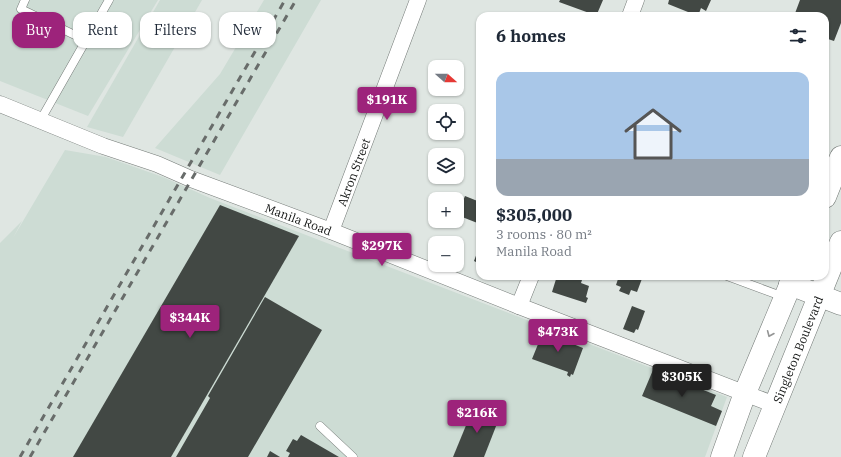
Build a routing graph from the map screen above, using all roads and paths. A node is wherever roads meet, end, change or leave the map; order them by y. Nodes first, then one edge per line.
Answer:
1 (25, 0) edge
2 (108, 0) edge
3 (418, 0) edge
4 (636, 0) edge
5 (101, 12) edge
6 (632, 12) edge
7 (73, 34) edge
8 (81, 48) edge
9 (0, 104) edge
10 (40, 121) junction
11 (841, 157) edge
12 (829, 187) edge
13 (331, 231) junction
14 (841, 242) edge
15 (829, 273) edge
16 (529, 280) edge
17 (752, 280) edge
18 (826, 280) edge
19 (789, 286) edge
20 (820, 296) junction
21 (841, 304) edge
22 (519, 306) junction
23 (745, 393) junction
24 (774, 405) junction
25 (320, 426) dead end
26 (353, 457) edge
27 (722, 457) edge
28 (754, 457) edge

1 - 7 lane
2 - 5 lane
3 - 13 street, Akron Street
4 - 6 street
8 - 10 lane
9 - 10 street, Manila Road
10 - 13 street, Manila Road
11 - 12 main road
13 - 22 street, Manila Road
14 - 15 main road, Singleton Boulevard
16 - 22 street
17 - 19 lane
18 - 20 main road, Singleton Boulevard
19 - 20 main road
19 -> 23 main road
20 - 21 main road
20 - 24 main road, Singleton Boulevard
22 - 23 street, Manila Road
23 - 24 street, Manila Road
23 - 27 main road
24 - 28 main road, Singleton Boulevard
25 - 26 lane

